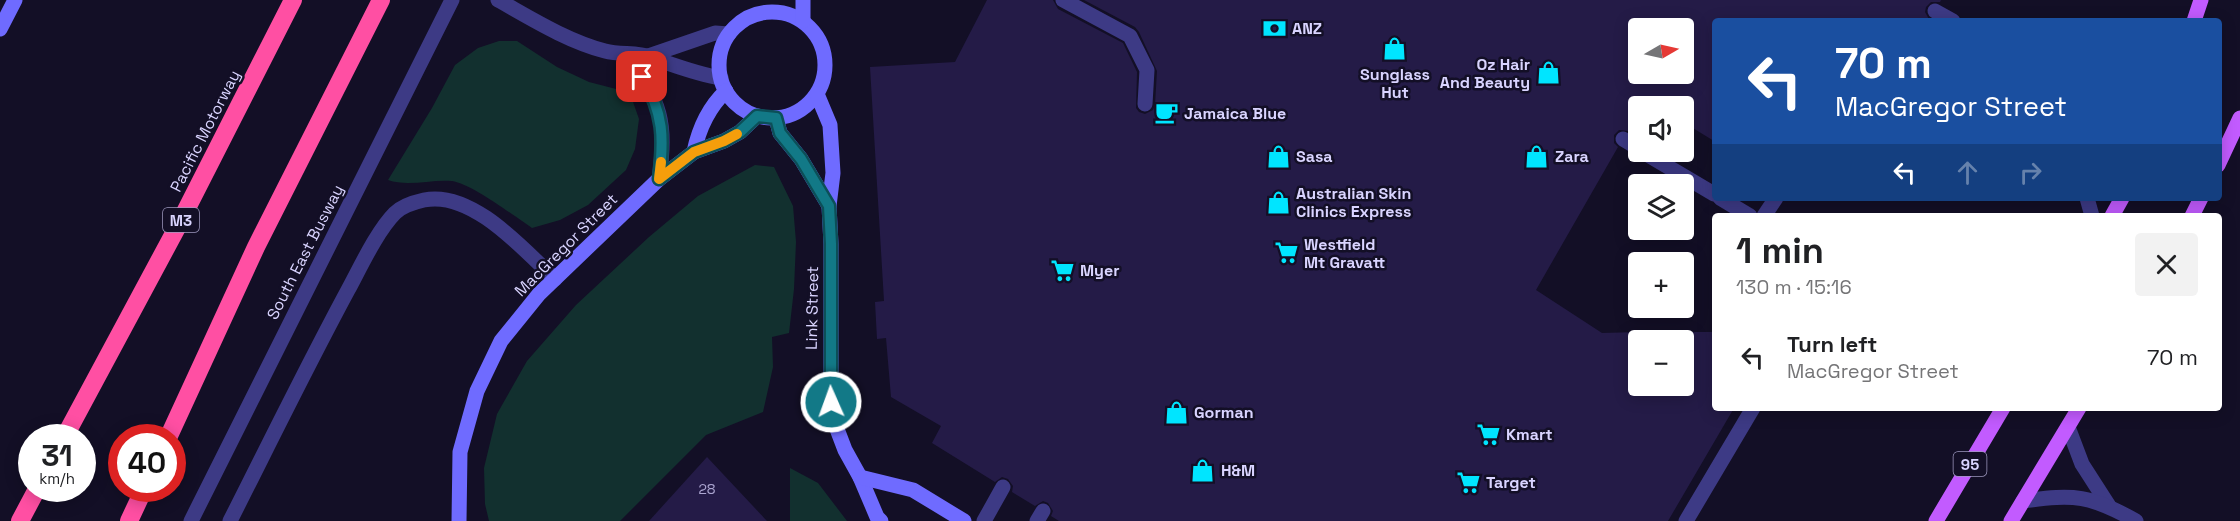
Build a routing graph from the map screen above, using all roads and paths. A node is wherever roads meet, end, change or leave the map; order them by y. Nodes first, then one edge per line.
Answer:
1 (15, 0) edge
2 (294, 0) edge
3 (381, 0) edge
4 (452, 0) edge
5 (498, 0) edge
6 (803, 0) edge
7 (1063, 0) edge
8 (2201, 0) edge
9 (753, 7) edge
10 (1935, 11) dead end
11 (1948, 18) edge
12 (2195, 18) edge
13 (802, 21) junction
14 (0, 29) edge
15 (729, 34) junction
16 (627, 55) junction
17 (648, 56) junction
18 (723, 84) junction
19 (817, 94) junction
20 (1145, 104) dead end
21 (757, 116) junction
22 (776, 118) junction
23 (2240, 118) edge
24 (1623, 139) dead end
25 (1628, 142) edge
26 (694, 152) junction
27 (2222, 157) edge
28 (1660, 162) edge
29 (659, 179) junction
30 (1712, 193) edge
31 (1725, 201) edge
32 (829, 206) junction
33 (1745, 213) edge
34 (555, 279) junction
35 (1751, 411) edge
36 (2001, 411) edge
37 (2077, 411) edge
38 (72, 424) edge
39 (174, 424) edge
40 (2068, 427) junction
41 (860, 477) junction
42 (1003, 487) dead end
43 (2023, 501) junction
44 (30, 502) edge
45 (138, 502) edge
46 (2109, 506) junction
47 (20, 521) edge
48 (129, 521) edge
49 (191, 521) edge
50 (230, 521) edge
51 (459, 521) edge
52 (881, 521) edge
53 (964, 521) edge
54 (984, 521) edge
55 (1686, 521) edge
56 (1936, 521) edge
57 (2012, 521) edge
58 (2136, 521) edge

1 - 14 street
2 - 38 highway, Pacific Motorway / M3
3 - 39 highway
4 - 49 street, South East Busway
5 - 16 street
6 - 13 street
7 - 20 street
8 - 12 main road
9 - 13 street
9 - 15 street
10 - 11 street
13 - 19 street
15 - 17 street
15 - 18 street
16 - 17 street
16 - 29 street
17 - 18 street
18 - 21 street
18 - 26 street
19 - 22 street
19 - 32 street, Link Street
21 - 22 street
21 - 26 street, MacGregor Street
22 - 32 street, Link Street
23 - 27 main road
24 - 25 street
26 - 29 street, MacGregor Street
28 - 30 street
29 - 34 street, MacGregor Street
31 - 33 street
32 - 41 street, Link Street
34 - 50 street
34 - 51 street, MacGregor Street
35 - 55 street
36 - 56 main road, 95
37 - 40 main road
40 - 43 main road
40 - 46 street
41 - 52 street, Link Street
41 - 53 street
42 - 54 street
43 - 46 street
43 - 57 main road
44 - 47 highway
45 - 48 highway
46 - 58 street

